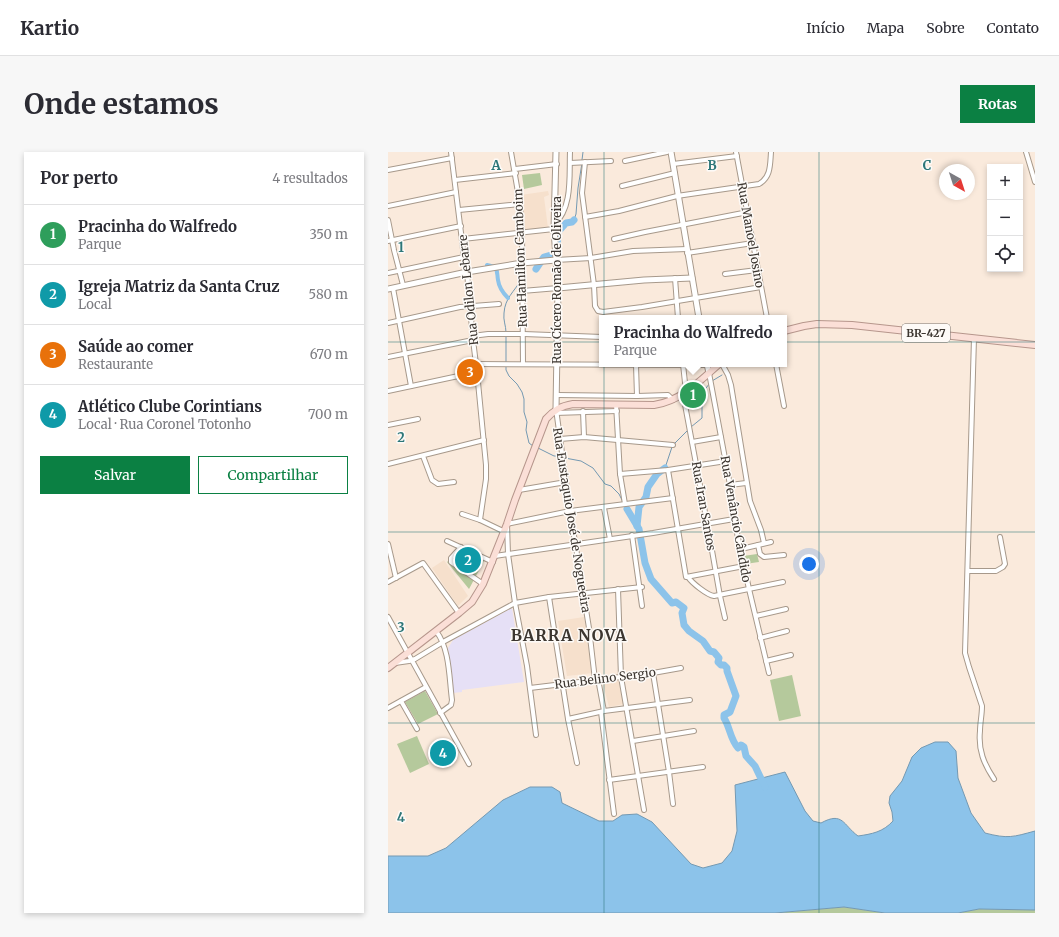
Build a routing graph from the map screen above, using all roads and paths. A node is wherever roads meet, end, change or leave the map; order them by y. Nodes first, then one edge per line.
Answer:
1 (452, 152) edge
2 (511, 152) edge
3 (556, 152) edge
4 (570, 152) edge
5 (667, 152) edge
6 (671, 152) edge
7 (771, 152) edge
8 (1026, 152) edge
9 (737, 154) edge
10 (452, 158) junction
11 (611, 161) dead end
12 (625, 161) dead end
13 (585, 162) junction
14 (570, 163) junction
15 (557, 164) junction
16 (673, 164) junction
17 (388, 170) edge
18 (515, 171) junction
19 (675, 173) junction
20 (455, 180) junction
21 (1035, 182) edge
22 (622, 186) dead end
23 (742, 187) junction
24 (456, 192) junction
25 (677, 196) junction
26 (520, 204) junction
27 (388, 206) edge
28 (459, 210) junction
29 (748, 212) junction
30 (585, 217) junction
31 (388, 220) edge
32 (682, 224) junction
33 (461, 226) junction
34 (554, 227) junction
35 (522, 233) junction
36 (463, 239) junction
37 (614, 239) dead end
38 (390, 240) edge
39 (753, 243) junction
40 (687, 251) junction
41 (464, 257) junction
42 (591, 258) junction
43 (556, 260) junction
44 (522, 263) junction
45 (757, 270) junction
46 (399, 271) junction
47 (467, 272) junction
48 (388, 273) edge
49 (725, 274) dead end
50 (675, 278) junction
51 (692, 278) junction
52 (403, 285) junction
53 (594, 285) junction
54 (761, 287) junction
55 (558, 288) junction
56 (390, 289) edge
57 (522, 291) junction
58 (695, 298) junction
59 (677, 301) junction
60 (500, 304) dead end
61 (470, 305) junction
62 (678, 315) edge
63 (698, 315) edge
64 (766, 315) edge
65 (400, 320) junction
66 (388, 323) edge
67 (787, 330) edge
68 (524, 334) junction
69 (557, 335) junction
70 (599, 337) edge
71 (472, 338) junction
72 (974, 338) junction
73 (1035, 345) edge
74 (404, 354) junction
75 (388, 357) edge
76 (476, 364) junction
77 (523, 364) junction
78 (557, 364) junction
79 (599, 365) edge
80 (636, 367) edge
81 (683, 367) edge
82 (708, 367) edge
83 (717, 367) edge
84 (723, 367) edge
85 (777, 367) edge
86 (477, 372) junction
87 (709, 373) junction
88 (411, 386) junction
89 (388, 391) edge
90 (684, 393) junction
91 (557, 395) junction
92 (636, 396) junction
93 (673, 400) junction
94 (616, 404) junction
95 (784, 406) dead end
96 (556, 411) junction
97 (583, 411) junction
98 (617, 411) junction
99 (418, 419) dead end
100 (388, 425) edge
101 (584, 437) junction
102 (721, 437) junction
103 (560, 439) junction
104 (484, 440) junction
105 (618, 440) junction
106 (692, 442) junction
107 (673, 445) dead end
108 (423, 456) junction
109 (726, 462) junction
110 (388, 464) edge
111 (696, 466) junction
112 (668, 470) junction
113 (620, 474) junction
114 (454, 482) dead end
115 (566, 482) junction
116 (746, 483) junction
117 (730, 485) junction
118 (519, 490) junction
119 (673, 498) junction
120 (625, 504) junction
121 (604, 508) junction
122 (570, 512) junction
123 (462, 514) dead end
124 (734, 519) junction
125 (480, 520) junction
126 (507, 524) junction
127 (707, 524) junction
128 (679, 528) junction
129 (503, 531) junction
130 (632, 535) junction
131 (1000, 537) dead end
132 (610, 539) junction
133 (446, 542) dead end
134 (771, 542) dead end
135 (764, 543) junction
136 (575, 544) junction
137 (758, 545) junction
138 (388, 547) edge
139 (461, 547) junction
140 (741, 549) junction
141 (508, 554) junction
142 (784, 555) dead end
143 (494, 559) junction
144 (744, 566) junction
145 (968, 571) junction
146 (715, 572) junction
147 (687, 577) junction
148 (396, 578) junction
149 (388, 582) edge
150 (783, 582) dead end
151 (483, 584) junction
152 (640, 587) junction
153 (618, 589) junction
154 (749, 589) junction
155 (583, 593) junction
156 (720, 596) junction
157 (549, 597) junction
158 (515, 603) junction
159 (642, 606) dead end
160 (786, 609) dead end
161 (459, 613) junction
162 (756, 616) junction
163 (388, 617) edge
164 (725, 618) dead end
165 (436, 631) junction
166 (788, 631) dead end
167 (760, 638) junction
168 (443, 642) junction
169 (407, 652) junction
170 (791, 655) dead end
171 (412, 660) junction
172 (766, 661) junction
173 (395, 663) junction
174 (388, 668) edge
175 (681, 668) dead end
176 (653, 673) junction
177 (768, 673) dead end
178 (621, 677) junction
179 (597, 679) junction
180 (563, 684) junction
181 (426, 687) junction
182 (530, 688) junction
183 (690, 700) dead end
184 (402, 701) junction
185 (658, 704) junction
186 (388, 708) edge
187 (627, 708) junction
188 (602, 712) junction
189 (440, 713) junction
190 (568, 719) junction
191 (417, 729) dead end
192 (694, 731) dead end
193 (536, 735) dead end
194 (663, 736) junction
195 (633, 741) junction
196 (577, 763) dead end
197 (469, 764) dead end
198 (703, 767) dead end
199 (669, 772) junction
200 (639, 776) junction
201 (994, 779) dead end
202 (609, 780) junction
203 (673, 804) dead end
204 (644, 810) dead end
205 (614, 814) dead end

1 - 10 street, Rua Odilon Lebarre
2 - 18 street, Rua Hamilton Camboim
3 - 15 street, Rua Cícero Romão de Oliveira
4 - 14 street
5 - 12 street
6 - 16 street
7 - 23 street
8 - 21 street
9 - 16 street
9 - 23 street, Rua Manoel Josino
10 - 17 street
10 - 20 street, Rua Odilon Lebarre
11 - 13 street
13 - 14 street
13 - 30 street
14 - 34 street
15 - 18 street
15 - 34 street, Rua Cícero Romão de Oliveira
16 - 19 street
18 - 20 street
18 - 26 street, Rua Hamilton Camboim
19 - 22 street
19 - 25 street
20 - 24 street, Rua Odilon Lebarre
23 - 25 street
23 - 29 street, Rua Manoel Josino
24 - 27 street
24 - 28 street, Rua Odilon Lebarre
25 - 30 street
25 - 32 street
26 - 28 street
26 - 35 street, Rua Hamilton Camboim
28 - 33 street, Rua Odilon Lebarre
29 - 32 street
29 - 39 street, Rua Manoel Josino
30 - 42 street
31 - 38 street
32 - 37 street
32 - 40 street
33 - 36 street, Rua Odilon Lebarre
33 - 38 street
34 - 35 street
34 - 43 street, Rua Cícero Romão de Oliveira
35 - 36 street
35 - 44 street, Rua Hamilton Camboim
36 - 41 street, Rua Odilon Lebarre
38 - 46 street
39 - 40 street
39 - 45 street, Rua Manoel Josino
40 - 42 street
40 - 51 street
41 - 46 street
41 - 47 street, Rua Odilon Lebarre
42 - 43 street
42 - 53 street
43 - 44 street
43 - 55 street, Rua Cícero Romão de Oliveira
44 - 47 street
44 - 57 street, Rua Hamilton Camboim
45 - 49 street
45 - 54 street, Rua Manoel Josino
46 - 48 street
46 - 52 street
47 - 52 street
47 - 61 street, Rua Odilon Lebarre
50 - 51 street
50 - 53 street
50 - 59 street
51 - 58 street
52 - 56 street
53 - 55 street
53 - 59 street
54 - 58 street
54 - 64 street, Rua Manoel Josino
55 - 57 street
55 - 69 street, Rua Cícero Romão de Oliveira
56 - 65 street
57 - 68 street, Rua Hamilton Camboim
58 - 59 street
58 - 63 street
59 - 62 street
60 - 61 street
61 - 65 street
61 - 71 street, Rua Odilon Lebarre
65 - 66 street
65 - 74 street
67 - 72 main road, BR-427
68 - 69 street
68 - 71 street
68 - 77 street, Rua Hamilton Camboim
69 - 70 street
69 - 78 street, Rua Cícero Romão de Oliveira
71 - 74 street
71 - 76 street, Rua Odilon Lebarre
72 - 73 main road, BR-427
72 - 145 street
74 - 75 street
74 - 88 street
76 - 77 street
76 - 86 street, Rua Odilon Lebarre
77 - 78 street
78 - 79 street
78 - 91 street, Rua Cícero Romão de Oliveira
80 - 92 street
81 - 90 street, Rua Iran Santos
82 - 87 street, Rua Venâncio Cândido
83 - 87 main road
84 - 116 street
85 - 95 street
86 - 88 street
86 - 104 street, Rua Odilon Lebarre
87 - 90 main road
87 - 102 street, Rua Venâncio Cândido
88 - 89 street
90 - 93 main road
90 - 106 street, Rua Iran Santos
91 - 92 street
91 - 96 street, Rua Cícero Romão de Oliveira
92 - 93 street
93 - 94 main road
94 - 96 main road
94 - 98 street
96 - 97 street
96 - 103 street, Rua Eustaquio José de Nogueeira
96 - 118 main road
97 - 98 street
97 - 101 street
98 - 105 street
99 - 100 street
101 - 103 street
101 - 105 street
102 - 106 street
102 - 109 street, Rua Venâncio Cândido
103 - 115 street, Rua Eustaquio José de Nogueeira
104 - 108 street
104 - 125 street, Rua Odilon Lebarre
105 - 107 street
105 - 113 street
106 - 111 street, Rua Iran Santos
108 - 110 street
108 - 114 street
109 - 111 street
109 - 117 street, Rua Venâncio Cândido
111 - 112 street
111 - 127 street, Rua Iran Santos
112 - 113 street
112 - 119 street
113 - 120 street
115 - 118 street
115 - 122 street, Rua Eustaquio José de Nogueeira
116 - 117 street
116 - 135 street
117 - 124 street, Rua Venâncio Cândido
118 - 126 main road
119 - 120 street
119 - 128 street
120 - 121 street
121 - 122 street
121 - 132 street
122 - 126 street
122 - 136 street, Rua Eustaquio José de Nogueeira
123 - 125 street
124 - 127 street
124 - 140 street, Rua Venâncio Cândido
125 - 129 street
126 - 129 main road
126 - 141 street
127 - 128 street
127 - 146 street, Rua Iran Santos
128 - 130 street
128 - 147 street
129 - 143 main road
130 - 132 street
130 - 152 street
131 - 145 street
132 - 136 street
133 - 139 street
134 - 135 street
135 - 137 street
136 - 141 street
136 - 155 street, Rua Eustaquio José de Nogueeira
137 - 140 street
137 - 142 street
138 - 148 street
139 - 143 street
139 - 151 street
140 - 144 street, Rua Venâncio Cândido
141 - 143 street
141 - 158 street
143 - 151 main road
144 - 146 street
144 - 154 street, Rua Venâncio Cândido
145 - 201 street
146 - 147 street
146 - 156 street, Rua Iran Santos
147 - 156 street
148 - 149 street
148 - 161 street
150 - 154 street
151 - 161 main road
152 - 153 street
152 - 159 street
153 - 155 street
153 - 178 street
154 - 156 street
154 - 162 street, Rua Venâncio Cândido
155 - 157 street
155 - 179 street, Rua Eustaquio José de Nogueeira
156 - 164 street, Rua Iran Santos
157 - 158 street
157 - 180 street
158 - 168 street
158 - 182 street
160 - 162 street
161 - 165 main road
162 - 167 street, Rua Venâncio Cândido
163 - 169 street
165 - 168 street
165 - 169 main road
166 - 167 street
167 - 172 street, Rua Venâncio Cândido
168 - 171 street
168 - 189 street
169 - 171 street
169 - 173 main road
170 - 172 street
171 - 173 street
171 - 181 street
172 - 177 street, Rua Venâncio Cândido
173 - 174 main road
175 - 176 street, Rua Belino Sergio
176 - 178 street, Rua Belino Sergio
176 - 185 street
178 - 179 street, Rua Belino Sergio
178 - 187 street
179 - 180 street, Rua Belino Sergio
179 - 188 street, Rua Eustaquio José de Nogueeira
180 - 182 street, Rua Belino Sergio
180 - 190 street
181 - 184 street
181 - 189 street
182 - 193 street
183 - 185 street
184 - 186 street
184 - 191 street
185 - 187 street
185 - 194 street
187 - 188 street
187 - 195 street
188 - 190 street
188 - 202 street, Rua Eustaquio José de Nogueeira
189 - 197 street
190 - 196 street
192 - 194 street
194 - 195 street
194 - 199 street
195 - 200 street
198 - 199 street
199 - 200 street
199 - 203 street
200 - 202 street
200 - 204 street
202 - 205 street, Rua Eustaquio José de Nogueeira

